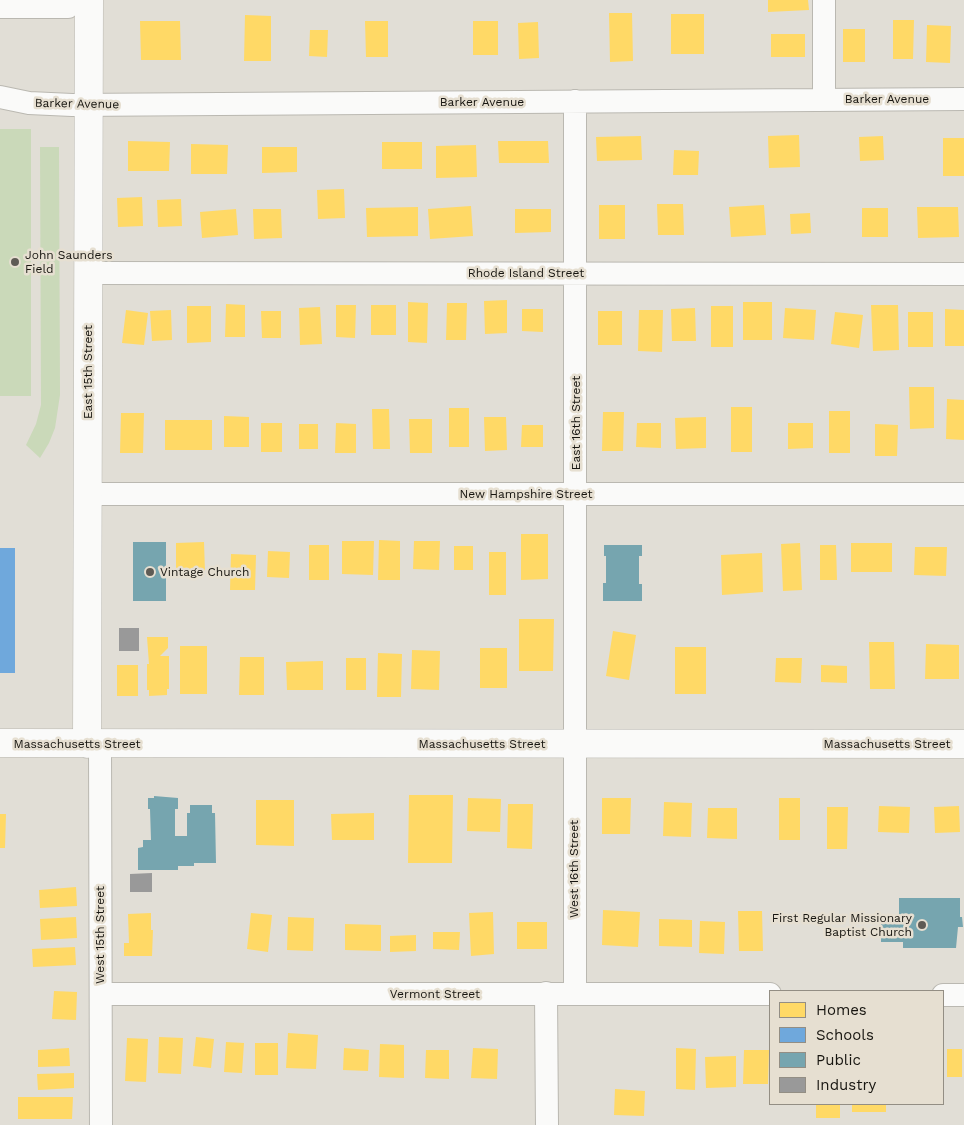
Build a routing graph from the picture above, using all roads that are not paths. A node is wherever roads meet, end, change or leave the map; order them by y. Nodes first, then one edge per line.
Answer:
1 (824, 0) edge
2 (79, 3) edge
3 (0, 7) edge
4 (0, 97) edge
5 (964, 99) edge
6 (824, 100) junction
7 (575, 102) junction
8 (88, 105) junction
9 (88, 273) junction
10 (575, 273) junction
11 (964, 274) edge
12 (88, 494) junction
13 (576, 494) junction
14 (964, 494) edge
15 (0, 743) edge
16 (94, 744) junction
17 (574, 744) junction
18 (964, 744) edge
19 (546, 993) junction
20 (575, 993) junction
21 (101, 994) junction
22 (769, 994) edge
23 (944, 995) edge
24 (964, 995) edge
25 (101, 1125) edge
26 (547, 1125) edge

1 - 6 street
2 - 3 street
2 - 8 main road, East 15th Street
4 - 8 street, Barker Avenue
5 - 6 street, Barker Avenue
6 - 7 street, Barker Avenue
7 - 8 street, Barker Avenue
7 - 10 street, East 16th Street
8 - 9 main road, East 15th Street
9 - 10 street, Rhode Island Street
9 - 12 main road, East 15th Street
10 - 11 street, Rhode Island Street
10 - 13 street, East 16th Street
12 - 13 street, New Hampshire Street
12 - 16 main road, East 15th Street
13 - 14 street, New Hampshire Street
13 - 17 street, East 16th Street
15 - 16 main road, Massachusetts Street
16 - 17 main road, Massachusetts Street
16 - 21 street, West 15th Street
17 - 18 main road, Massachusetts Street
17 - 20 street, West 16th Street
19 - 20 street, Vermont Street
19 - 21 street, Vermont Street
19 - 26 street
20 - 22 street, Vermont Street
21 - 25 street, West 15th Street
23 - 24 street

